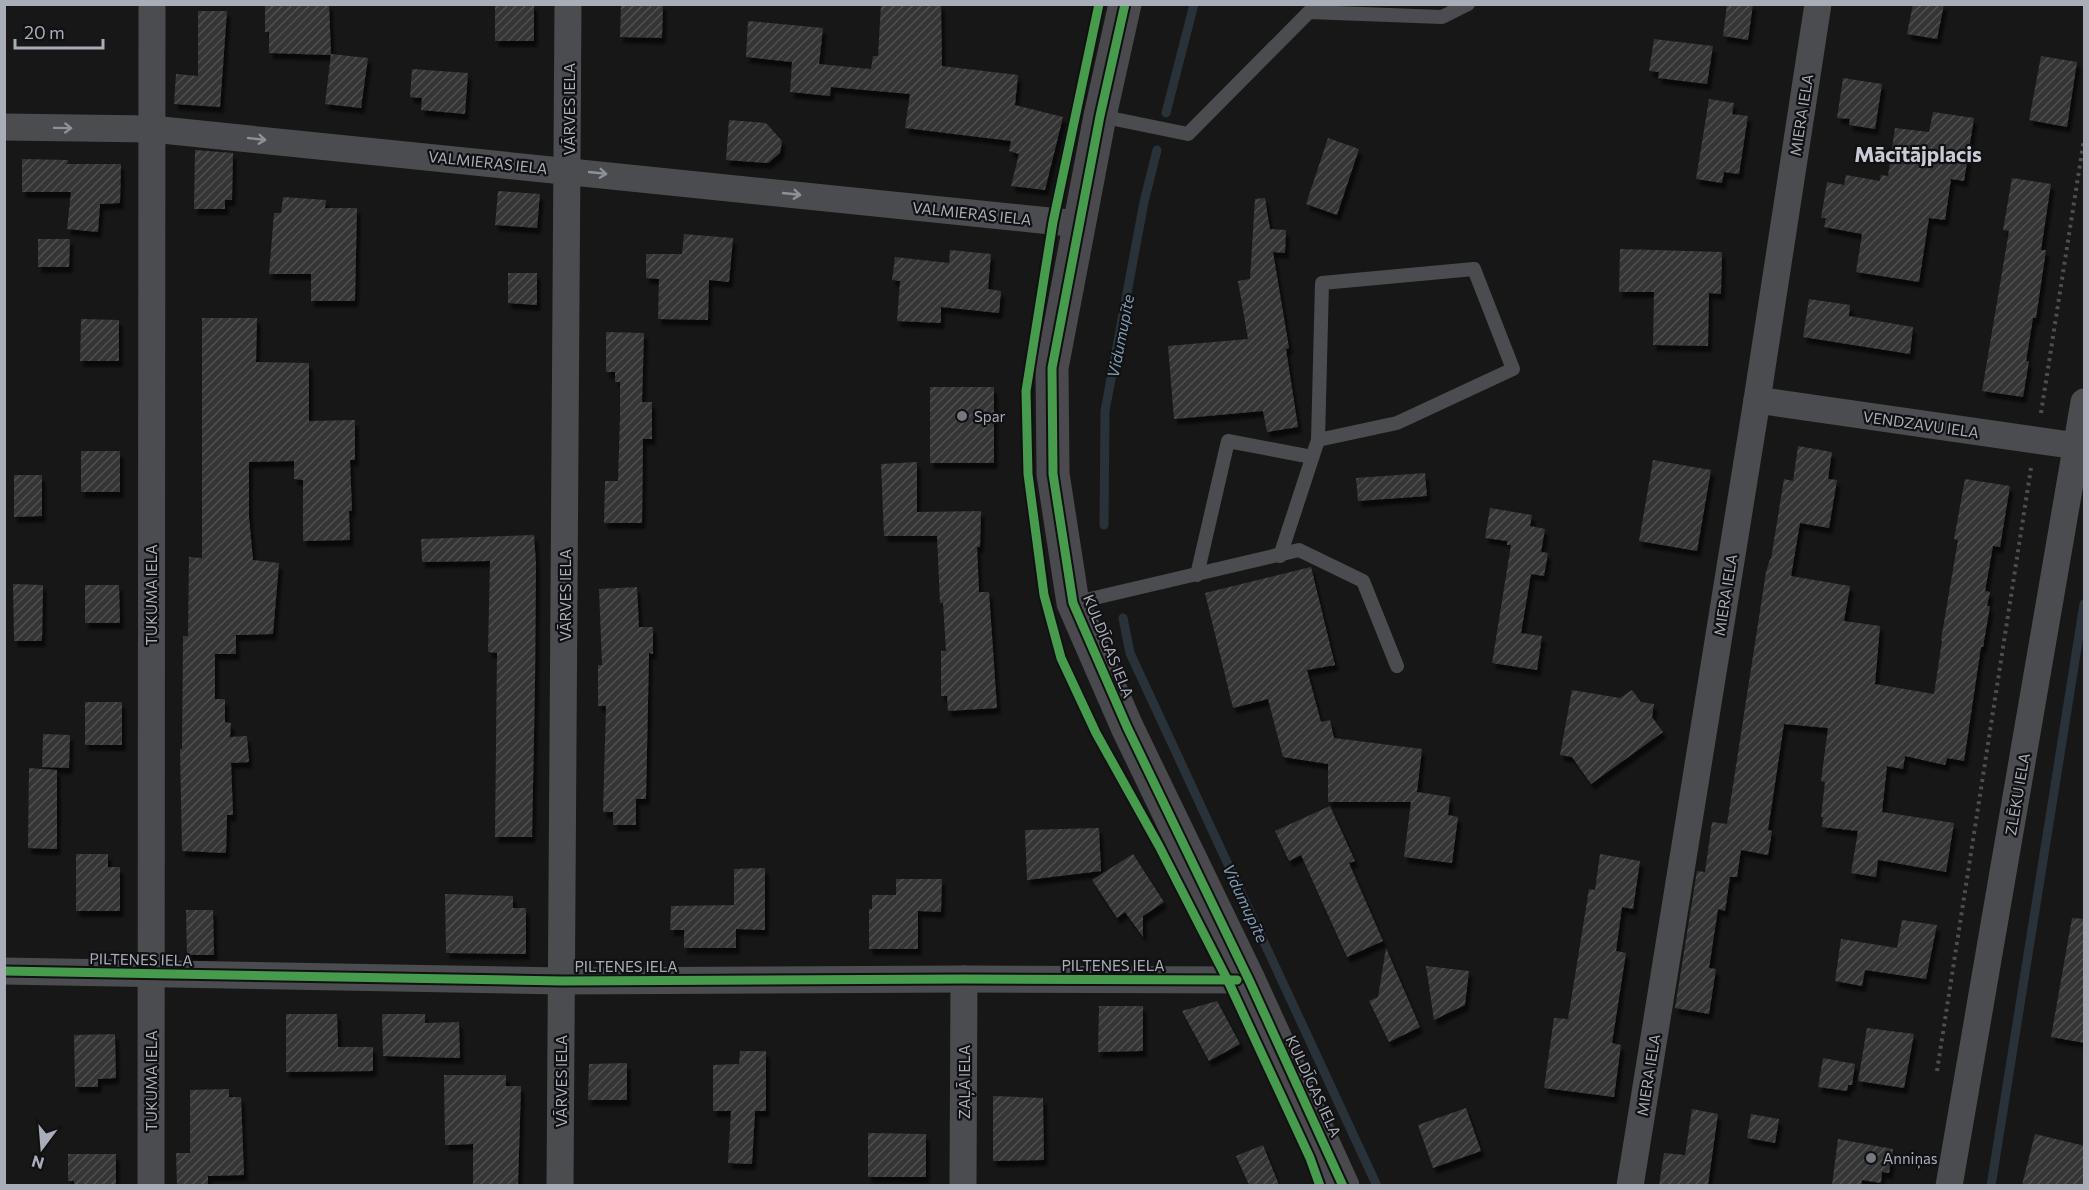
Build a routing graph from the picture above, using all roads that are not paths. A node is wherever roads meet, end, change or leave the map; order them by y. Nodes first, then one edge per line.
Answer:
1 (152, 4) edge
2 (568, 4) edge
3 (1125, 4) edge
4 (1468, 4) edge
5 (1818, 4) edge
6 (1100, 116) junction
7 (4, 127) edge
8 (152, 129) junction
9 (569, 170) junction
10 (1078, 224) junction
11 (1757, 400) junction
12 (2085, 402) edge
13 (1318, 440) junction
14 (2081, 447) edge
15 (1312, 457) junction
16 (1280, 556) junction
17 (1197, 576) junction
18 (1073, 603) junction
19 (1397, 666) dead end
20 (4, 971) edge
21 (151, 974) junction
22 (964, 979) junction
23 (1248, 980) junction
24 (562, 981) junction
25 (151, 1185) edge
26 (560, 1185) edge
27 (963, 1185) edge
28 (1343, 1185) edge
29 (1630, 1185) edge
30 (1949, 1185) edge

1 - 8 street, TUKUMA IELA
2 - 9 street, VĀRVES IELA
3 - 6 street, KULDĪGAS IELA
4 - 6 lane
5 - 11 street, MIERA IELA
6 - 10 street, KULDĪGAS IELA
7 -> 8 street, VALMIERAS IELA
8 -> 9 street, VALMIERAS IELA
8 - 21 street, TUKUMA IELA
9 -> 10 street, VALMIERAS IELA
9 - 24 street, VĀRVES IELA
10 - 18 street, KULDĪGAS IELA
11 - 14 street, VENDZAVU IELA
11 - 29 street, MIERA IELA
12 - 14 street, ZLĒKU IELA
13 - 13 lane
13 - 15 lane
14 - 30 street, ZLĒKU IELA
15 - 16 lane
15 - 17 lane
16 - 17 lane
16 - 19 lane
17 - 18 lane
18 - 23 street, KULDĪGAS IELA
20 - 21 street, PILTENES IELA
21 - 24 street, PILTENES IELA
21 - 25 street, TUKUMA IELA
22 - 23 street, PILTENES IELA
22 - 24 street, PILTENES IELA
22 - 27 street, ZAĻĀ IELA
23 - 28 street, KULDĪGAS IELA
24 - 26 street, VĀRVES IELA

